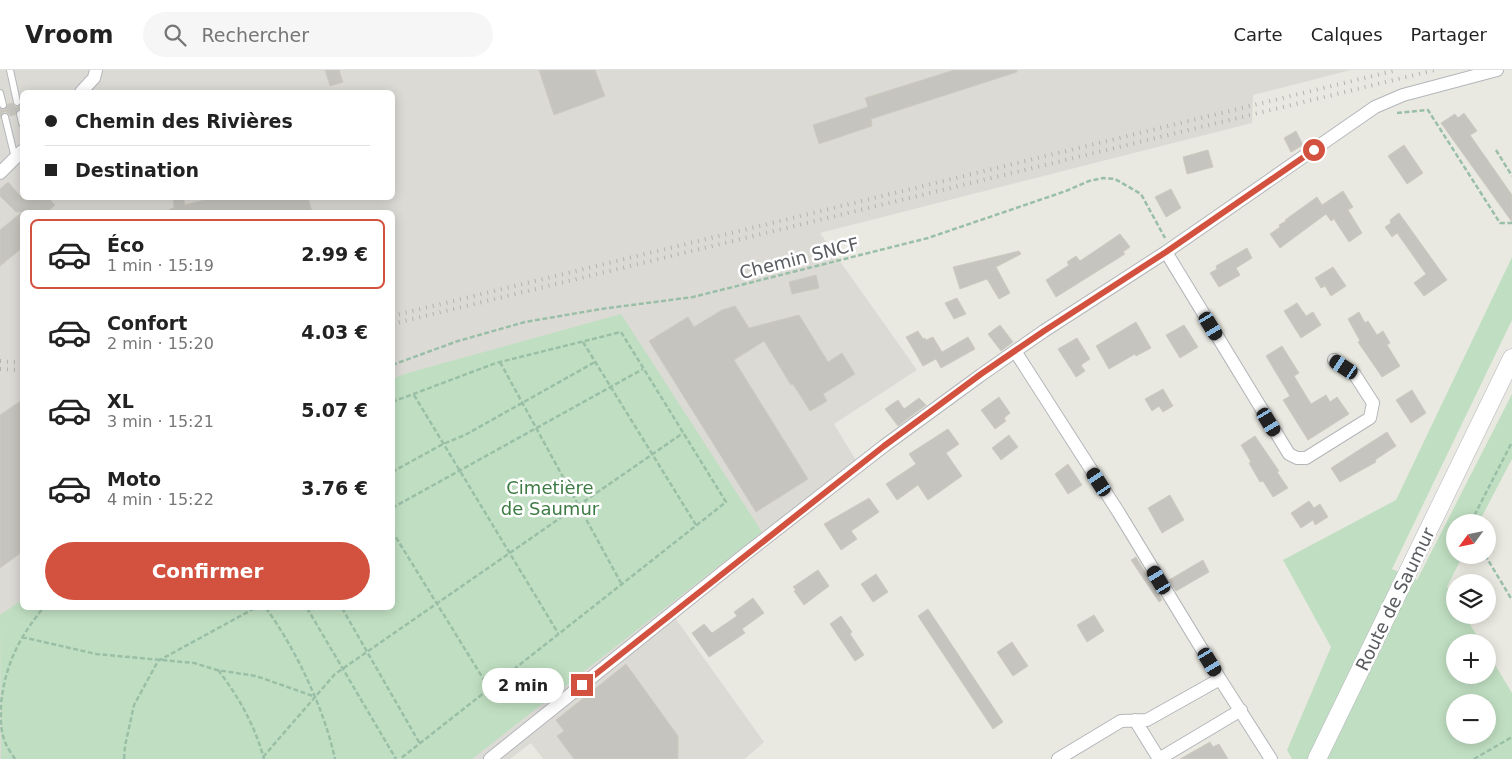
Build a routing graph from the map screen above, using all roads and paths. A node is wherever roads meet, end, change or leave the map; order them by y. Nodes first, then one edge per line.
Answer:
1 (10, 70) edge
2 (96, 70) edge
3 (1498, 70) edge
4 (83, 90) edge
5 (0, 93) edge
6 (17, 102) dead end
7 (3, 105) dead end
8 (1391, 113) dead end
9 (5, 117) dead end
10 (1496, 150) dead end
11 (19, 154) edge
12 (0, 173) edge
13 (1512, 176) edge
14 (1512, 223) edge
15 (1166, 252) junction
16 (583, 342) junction
17 (1015, 351) junction
18 (1512, 358) edge
19 (1334, 360) dead end
20 (500, 362) junction
21 (596, 362) junction
22 (395, 364) edge
23 (643, 369) junction
24 (611, 387) junction
25 (414, 394) junction
26 (395, 401) edge
27 (522, 403) junction
28 (536, 428) junction
29 (683, 433) junction
30 (1512, 442) edge
31 (443, 444) junction
32 (652, 454) junction
33 (395, 470) edge
34 (460, 471) junction
35 (579, 505) junction
36 (395, 506) edge
37 (1475, 514) edge
38 (696, 525) junction
39 (395, 535) edge
40 (509, 553) junction
41 (1490, 564) edge
42 (621, 583) junction
43 (1512, 600) edge
44 (437, 604) junction
45 (41, 610) edge
46 (252, 610) edge
47 (267, 610) edge
48 (308, 610) edge
49 (343, 610) edge
50 (558, 633) junction
51 (22, 637) junction
52 (367, 651) junction
53 (158, 661) junction
54 (343, 668) junction
55 (217, 670) junction
56 (1220, 679) junction
57 (489, 688) junction
58 (316, 697) junction
59 (1241, 710) junction
60 (1135, 720) junction
61 (1512, 736) edge
62 (420, 744) junction
63 (264, 758) edge
64 (15, 759) edge
65 (124, 759) edge
66 (335, 759) edge
67 (396, 759) edge
68 (400, 759) edge
69 (490, 759) edge
70 (1058, 759) edge
71 (1159, 759) edge
72 (1271, 759) edge
73 (1318, 759) edge
74 (1474, 759) edge

1 - 6 lane
2 - 4 street
3 - 15 street
5 - 7 lane
8 - 14 path
9 - 11 lane
10 - 13 path
11 - 12 street
15 - 17 street
15 - 19 street
15 - 22 path, Chemin SNCF
16 - 20 path
16 - 21 path
16 - 23 path
17 - 56 street
17 - 69 street
18 - 73 main road, Route de Saumur
20 - 25 path
20 - 27 path
21 - 24 path
21 - 27 path
23 - 24 path
23 - 29 path
24 - 28 path
24 - 32 path
25 - 26 path
25 - 31 path
27 - 28 path
27 - 31 path
28 - 34 path
28 - 35 path
29 - 32 path
29 - 38 path
30 - 37 path
31 - 33 path
31 - 34 path
32 - 35 path
32 - 38 path
34 - 36 path
34 - 40 path
35 - 40 path
35 - 42 path
38 - 42 path
39 - 44 path
40 - 44 path
40 - 50 path
41 - 43 path
42 - 50 path
44 - 52 path
44 - 57 path
45 - 51 path
46 - 53 path
47 - 58 path
48 - 54 path
49 - 52 path
50 - 57 path
51 - 53 path
51 - 64 path
52 - 54 path
52 - 62 path
53 - 55 path
53 - 65 path
54 - 58 path
54 - 67 path
55 - 58 path
55 - 63 path
56 - 59 street
56 - 60 street
57 - 62 path
58 - 63 path
58 - 66 path
59 - 71 street
59 - 72 street
60 - 70 street
60 - 71 street
61 - 74 path
62 - 68 path

